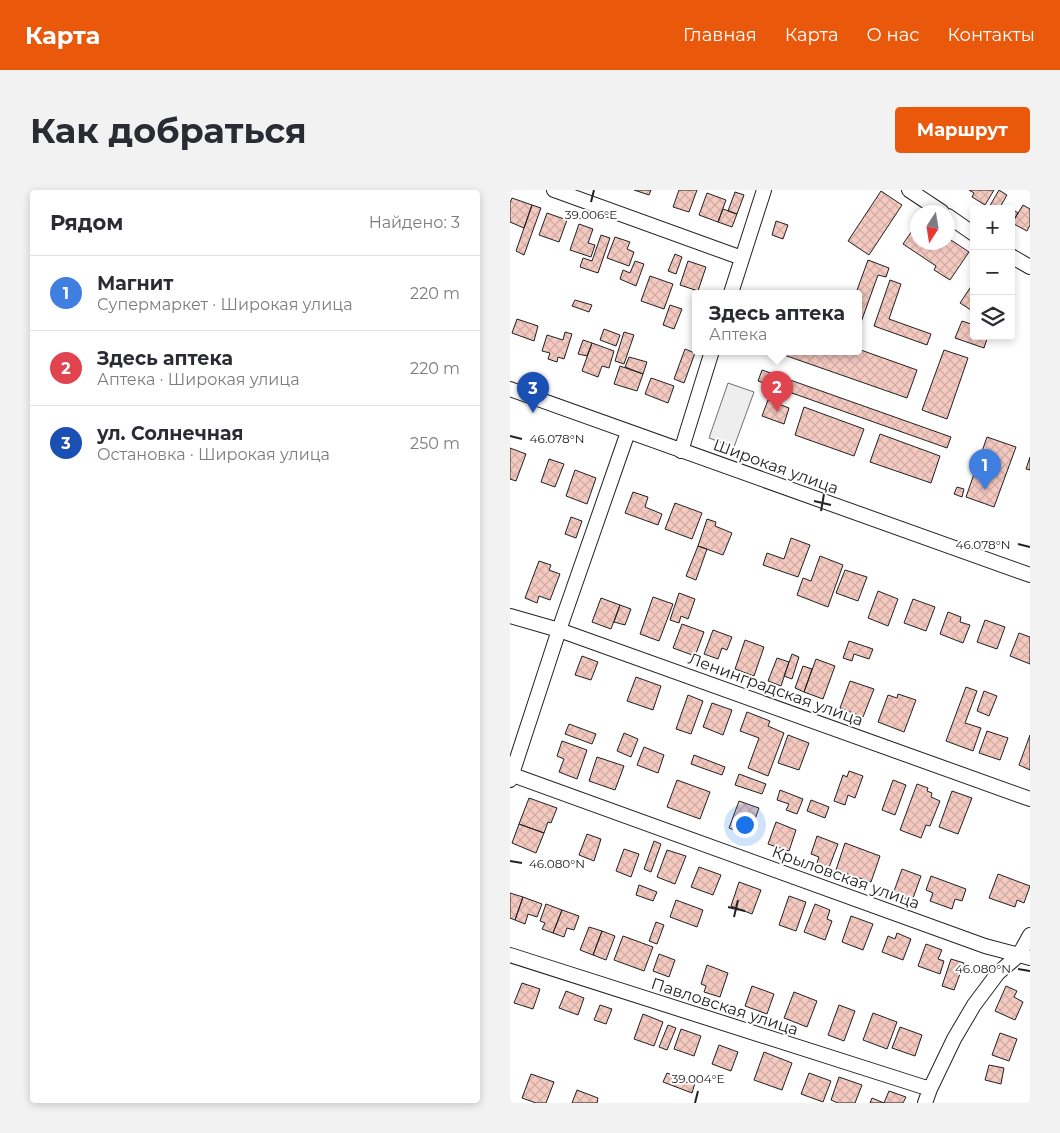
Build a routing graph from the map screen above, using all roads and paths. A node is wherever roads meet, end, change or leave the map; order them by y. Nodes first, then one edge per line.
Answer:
1 (554, 190) edge
2 (764, 190) edge
3 (909, 190) edge
4 (932, 205) edge
5 (955, 221) edge
6 (970, 231) edge
7 (742, 258) junction
8 (1015, 258) edge
9 (1030, 267) edge
10 (731, 290) edge
11 (711, 355) edge
12 (510, 389) edge
13 (628, 432) junction
14 (681, 451) junction
15 (1030, 575) edge
16 (510, 616) edge
17 (559, 630) junction
18 (511, 776) edge
19 (1030, 799) edge
20 (1030, 935) edge
21 (510, 955) edge
22 (1024, 957) edge
23 (930, 1089) junction
24 (925, 1103) edge

1 - 7 street
2 - 7 street
3 - 4 street
5 - 6 street
7 - 10 street
8 - 9 street
11 - 14 street
12 - 13 street, Широкая улица
13 - 14 street, Широкая улица
13 - 17 street
14 - 15 street, Широкая улица
16 - 17 street, Ленинградская улица
17 - 18 street
17 - 19 street, Ленинградская улица
18 - 22 street, Крыловская улица
20 - 22 street
21 - 23 street, Павловская улица
22 - 23 street
23 - 24 street

